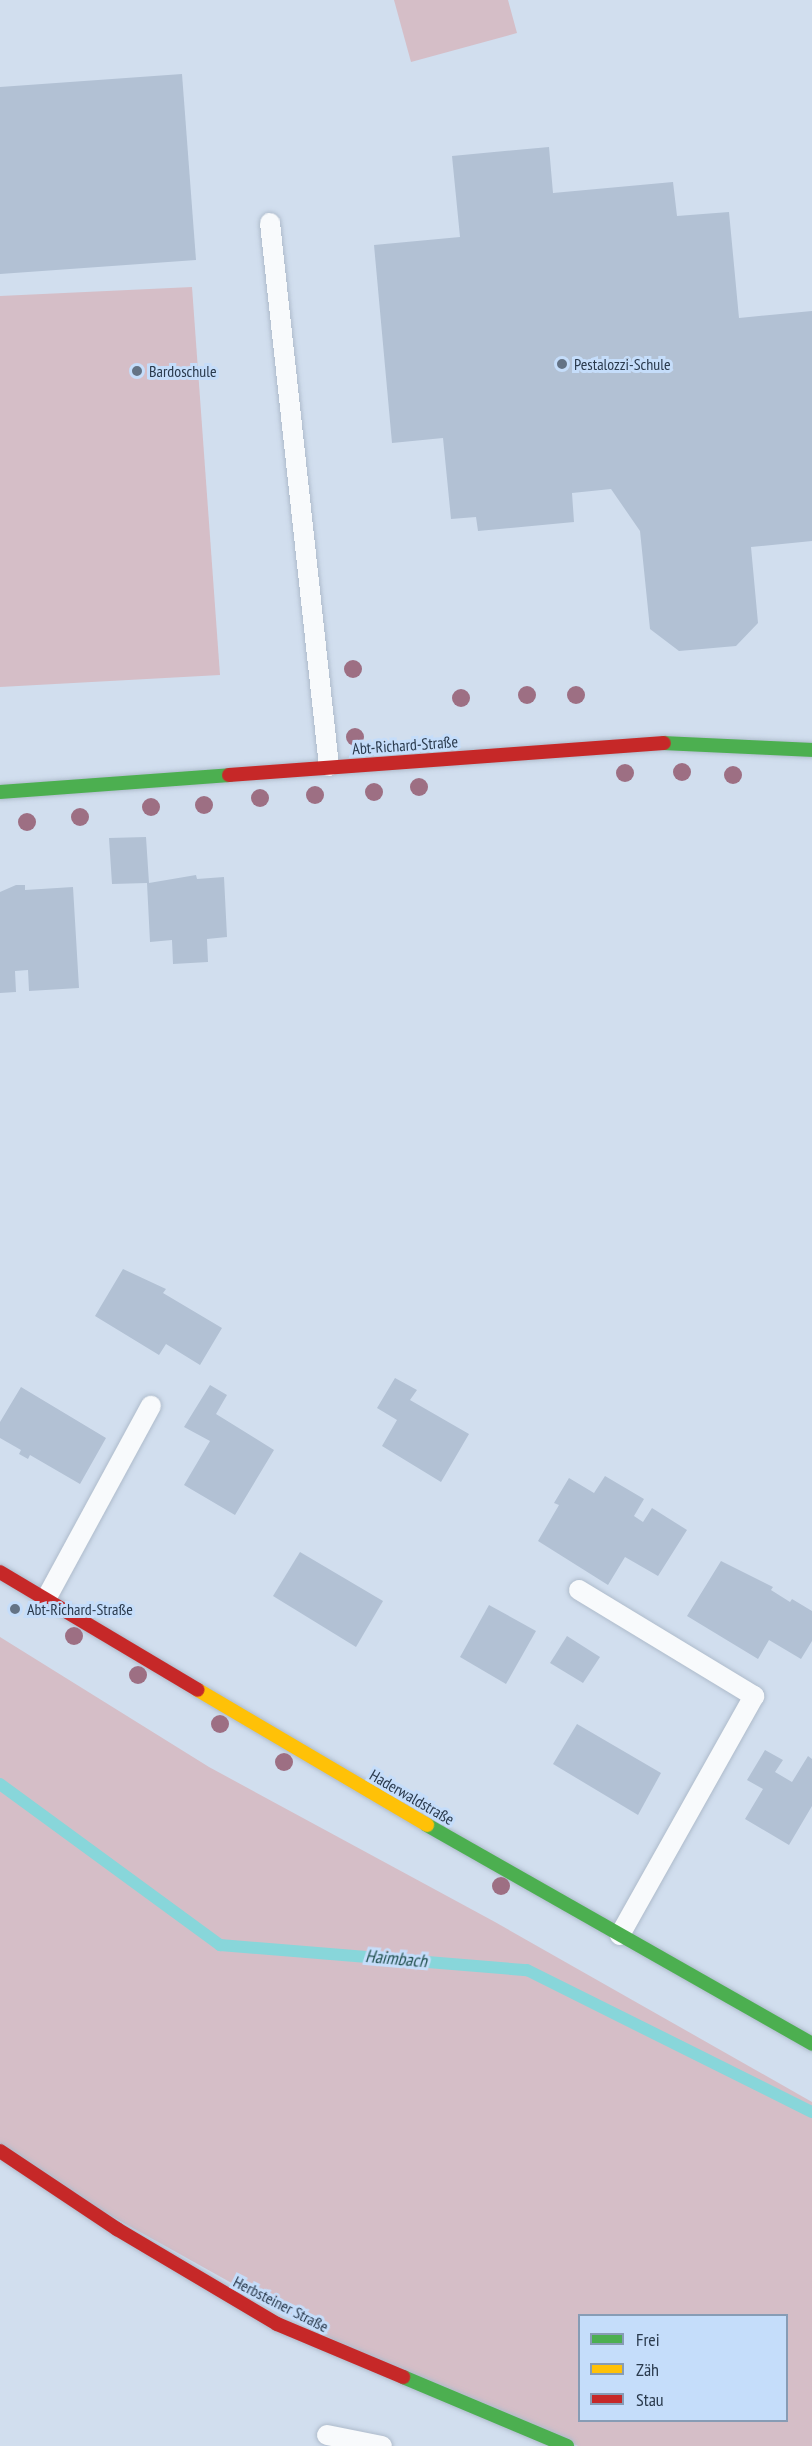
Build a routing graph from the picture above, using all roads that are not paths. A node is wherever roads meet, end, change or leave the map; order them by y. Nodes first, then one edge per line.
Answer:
1 (270, 223) dead end
2 (812, 750) edge
3 (329, 766) junction
4 (0, 792) edge
5 (152, 1406) dead end
6 (0, 1572) edge
7 (579, 1590) dead end
8 (46, 1599) junction
9 (620, 1935) junction
10 (812, 2044) edge
11 (0, 2151) edge
12 (327, 2435) dead end
13 (382, 2446) edge
14 (567, 2446) edge

1 - 3 lane
2 - 3 street, Abt-Richard-Straße
3 - 4 street, Abt-Richard-Straße
5 - 8 lane
6 - 8 street, Haderwaldstraße
7 - 9 lane
8 - 9 street, Haderwaldstraße
9 - 10 street, Haderwaldstraße
11 - 14 street, Herbsteiner Straße
12 - 13 lane

